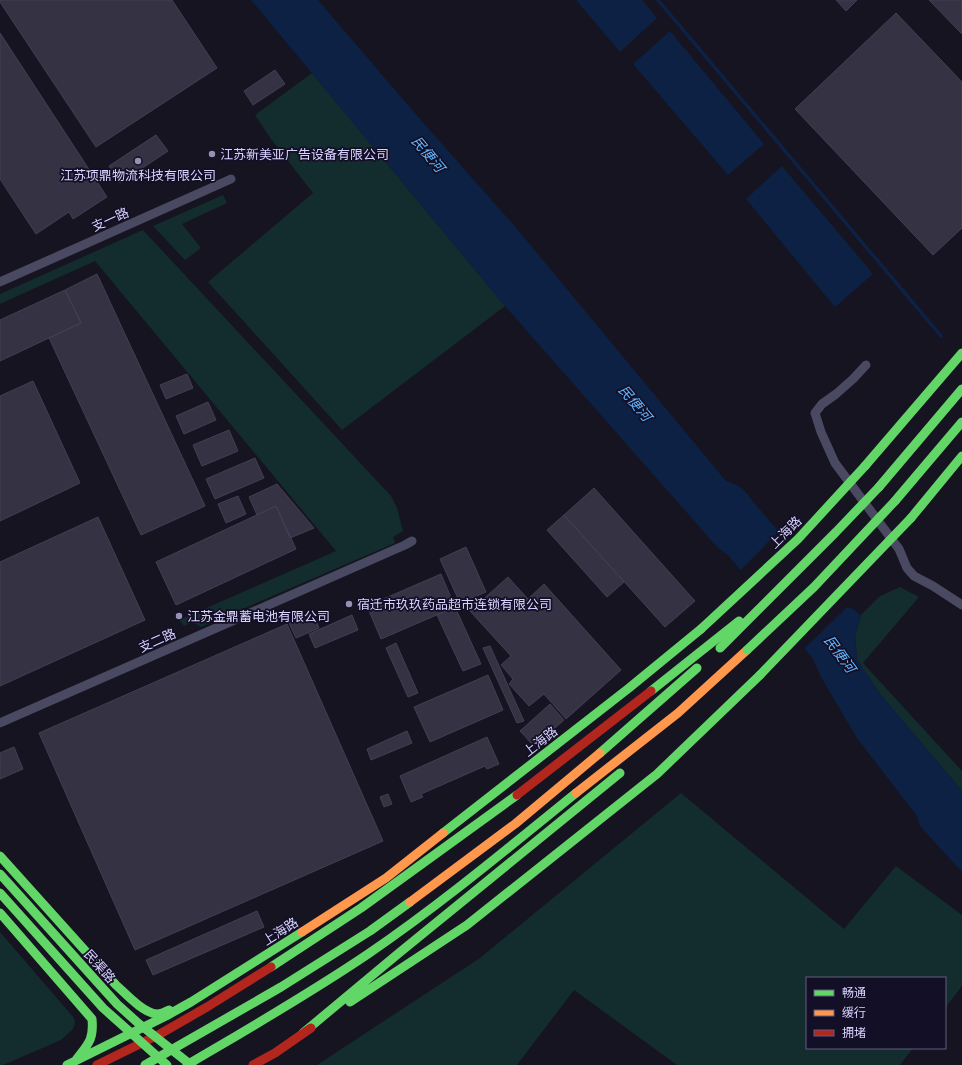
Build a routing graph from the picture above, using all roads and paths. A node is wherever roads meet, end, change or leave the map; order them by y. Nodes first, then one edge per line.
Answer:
1 (232, 179) dead end
2 (0, 282) edge
3 (962, 353) edge
4 (866, 366) dead end
5 (962, 389) edge
6 (962, 422) edge
7 (962, 456) edge
8 (412, 541) dead end
9 (962, 605) edge
10 (702, 664) dead end
11 (678, 713) junction
12 (0, 723) edge
13 (644, 751) dead end
14 (628, 766) dead end
15 (0, 856) edge
16 (0, 874) edge
17 (0, 893) edge
18 (0, 914) edge
19 (191, 1002) junction
20 (304, 1033) junction
21 (275, 1052) junction
22 (71, 1063) edge
23 (97, 1065) edge
24 (145, 1065) edge
25 (167, 1065) edge
26 (186, 1065) edge
27 (191, 1065) edge
28 (253, 1065) edge
29 (271, 1065) edge

1 - 2 street, 支一路
3 - 19 main road, 上海路, bridge
4 - 9 street
5 - 23 main road, bridge
6 - 11 main road, bridge
7 - 20 main road, bridge
8 - 12 street, 支二路
10 - 24 main road
11 - 13 main road
11 - 26 main road
14 - 20 main road
15 - 19 main road
16 - 27 main road, 民渠路, bridge
17 - 25 main road, 民渠路, bridge
18 - 22 main road
19 - 22 main road, 上海路
20 - 21 main road
21 - 28 main road
21 - 29 main road

